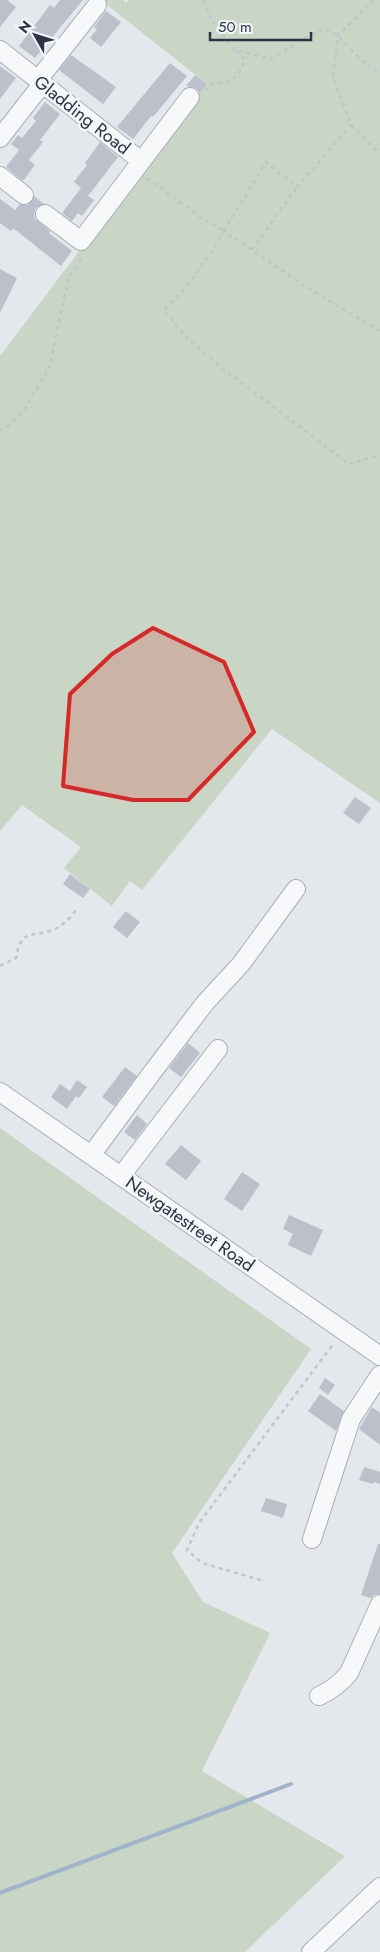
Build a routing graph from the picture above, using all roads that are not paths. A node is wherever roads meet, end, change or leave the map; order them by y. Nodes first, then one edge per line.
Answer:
1 (97, 5) dead end
2 (0, 50) edge
3 (40, 81) junction
4 (190, 97) dead end
5 (0, 138) edge
6 (141, 161) junction
7 (0, 176) edge
8 (24, 195) dead end
9 (45, 214) dead end
10 (296, 889) dead end
11 (218, 1049) dead end
12 (0, 1092) edge
13 (92, 1154) junction
14 (121, 1176) junction
15 (380, 1356) edge
16 (380, 1375) edge
17 (312, 1539) dead end
18 (380, 1604) edge
19 (319, 1696) dead end
20 (380, 1887) edge
21 (311, 1952) edge

1 - 3 street
2 - 3 street, Gladding Road
3 - 5 street
3 - 6 street, Gladding Road
4 - 6 street
6 - 9 street
7 - 8 street
10 - 13 street
11 - 14 street
12 - 13 street, Newgatestreet Road
13 - 14 street, Newgatestreet Road
14 - 15 street, Newgatestreet Road
16 - 17 street
18 - 19 street
20 - 21 street

